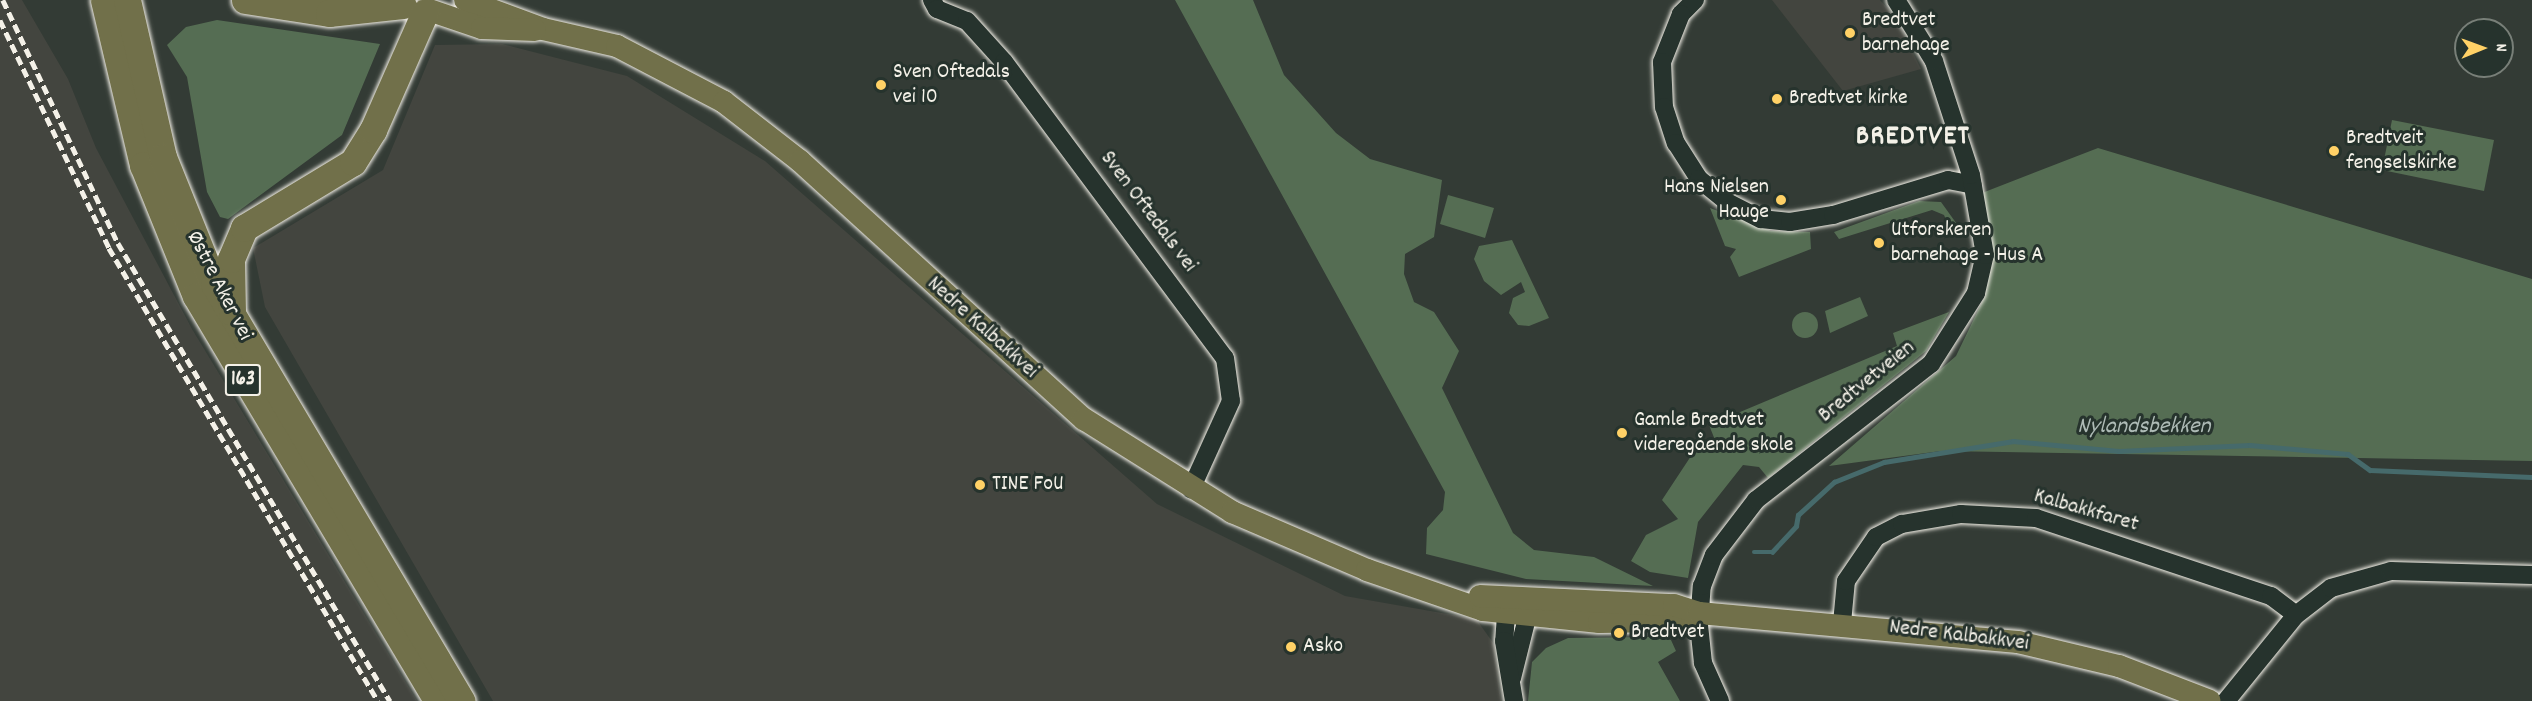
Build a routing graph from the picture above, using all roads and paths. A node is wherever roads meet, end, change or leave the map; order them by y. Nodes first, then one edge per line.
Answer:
1 (104, 0) edge
2 (127, 0) edge
3 (245, 0) edge
4 (465, 0) edge
5 (932, 0) edge
6 (1695, 0) edge
7 (1896, 0) edge
8 (287, 1) edge
9 (419, 5) edge
10 (543, 29) junction
11 (121, 32) junction
12 (1973, 185) junction
13 (232, 316) junction
14 (1191, 489) junction
15 (2532, 575) edge
16 (1518, 611) junction
17 (1699, 613) junction
18 (2296, 615) junction
19 (1842, 623) junction
20 (436, 701) edge
21 (462, 701) edge
22 (1514, 701) edge
23 (1720, 701) edge
24 (2210, 701) edge
25 (2226, 701) edge

1 - 11 highway, Østre Aker vei / 163
2 - 11 highway, Østre Aker vei / 163
3 - 8 highway, Nedre Kalbakkvei
4 - 10 main road, Nedre Kalbakkvei
5 - 14 street, Sven Oftedals vei
6 - 12 street
7 - 12 street, Bredtvetveien
8 - 9 highway, Nedre Kalbakkvei
9 - 10 main road, Nedre Kalbakkvei
9 - 13 highway, 163
10 - 14 main road, Nedre Kalbakkvei
11 - 13 highway, Østre Aker vei / 163
11 - 20 highway, Østre Aker vei / 163
12 - 17 street, Bredtvetveien
13 - 21 highway, Østre Aker vei / 163
14 - 16 main road, Nedre Kalbakkvei
15 - 18 street
16 - 17 main road, Nedre Kalbakkvei
16 - 22 street
17 - 19 main road, Nedre Kalbakkvei
17 - 23 street, Bredtvetveien
18 - 19 street, Kalbakkfaret
18 - 25 street
19 - 24 main road, Nedre Kalbakkvei

